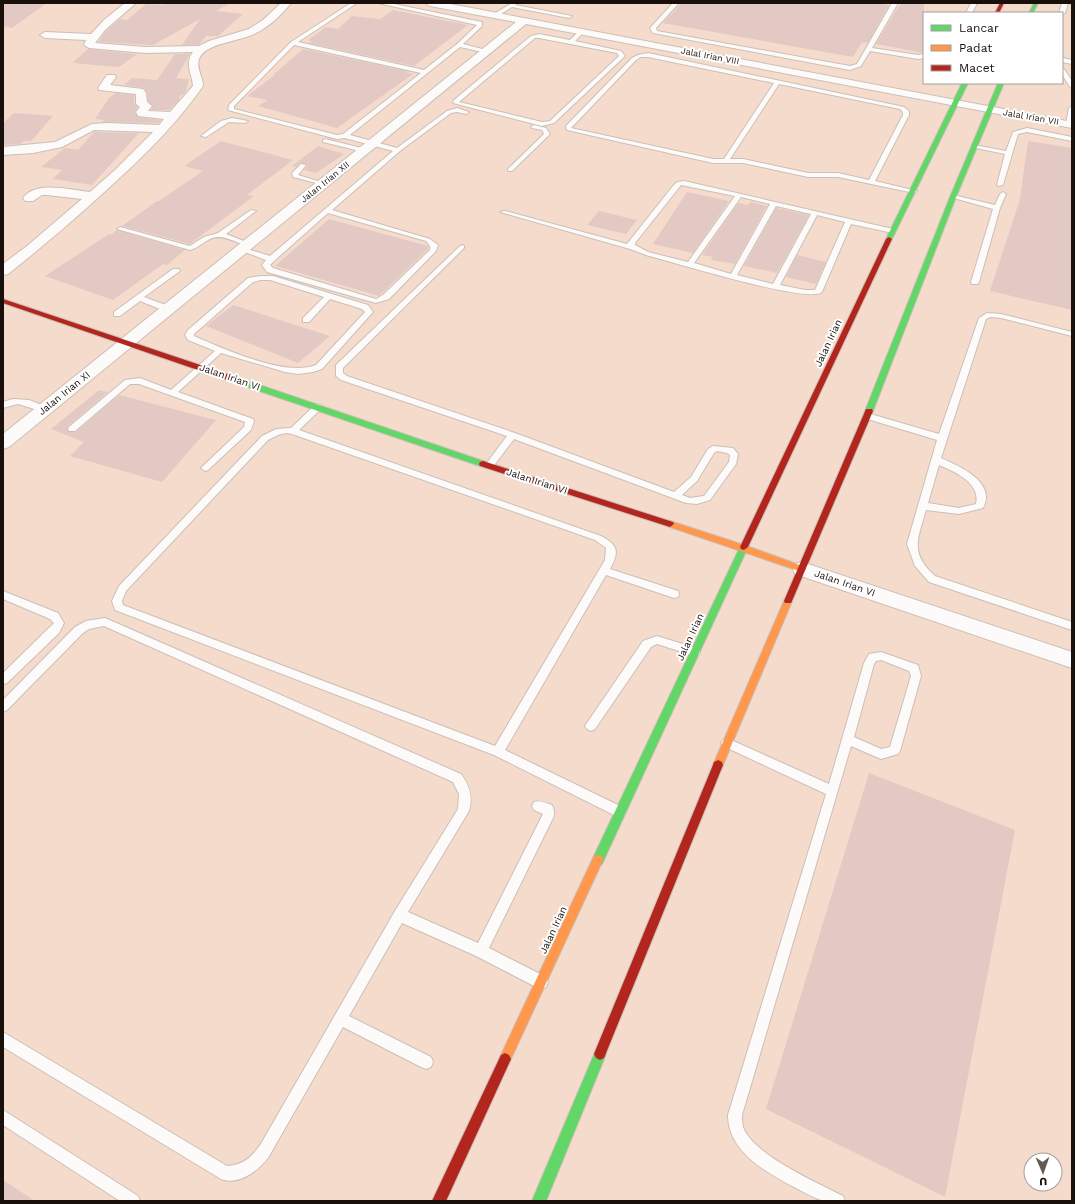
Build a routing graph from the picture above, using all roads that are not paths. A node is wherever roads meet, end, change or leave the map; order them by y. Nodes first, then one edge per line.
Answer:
1 (131, 3) edge
2 (286, 3) edge
3 (354, 3) edge
4 (381, 3) edge
5 (430, 3) edge
6 (676, 3) edge
7 (895, 3) edge
8 (974, 3) edge
9 (1002, 3) edge
10 (1036, 3) edge
11 (513, 4) edge
12 (970, 12) edge
13 (998, 12) edge
14 (1032, 12) edge
15 (496, 15) junction
16 (569, 16) dead end
17 (524, 21) junction
18 (582, 32) junction
19 (45, 35) dead end
20 (94, 37) junction
21 (572, 42) junction
22 (293, 43) junction
23 (459, 45) junction
24 (869, 47) junction
25 (202, 49) junction
26 (487, 51) junction
27 (923, 56) edge
28 (425, 72) junction
29 (1063, 72) edge
30 (111, 77) dead end
31 (778, 82) junction
32 (965, 84) edge
33 (1001, 84) edge
34 (1072, 86) edge
35 (956, 104) junction
36 (1072, 108) edge
37 (990, 110) junction
38 (173, 116) junction
39 (1070, 124) edge
40 (162, 129) junction
41 (204, 136) dead end
42 (344, 136) junction
43 (1072, 139) edge
44 (368, 147) junction
45 (974, 147) junction
46 (398, 150) junction
47 (3, 151) edge
48 (1008, 153) junction
49 (725, 162) junction
50 (303, 165) dead end
51 (510, 170) dead end
52 (871, 182) junction
53 (322, 184) junction
54 (1000, 185) dead end
55 (914, 191) junction
56 (1003, 194) dead end
57 (739, 195) junction
58 (93, 196) junction
59 (953, 197) junction
60 (29, 198) dead end
61 (774, 204) junction
62 (997, 208) junction
63 (253, 210) dead end
64 (328, 211) junction
65 (503, 212) dead end
66 (815, 213) junction
67 (849, 221) junction
68 (120, 230) dead end
69 (893, 231) junction
70 (220, 235) junction
71 (244, 247) junction
72 (462, 247) dead end
73 (631, 247) junction
74 (271, 259) junction
75 (690, 264) junction
76 (3, 271) edge
77 (176, 271) dead end
78 (733, 276) junction
79 (975, 282) dead end
80 (775, 287) junction
81 (328, 297) junction
82 (139, 298) junction
83 (3, 301) edge
84 (168, 309) junction
85 (117, 314) dead end
86 (306, 320) dead end
87 (1072, 334) edge
88 (125, 343) junction
89 (220, 350) junction
90 (201, 367) junction
91 (172, 393) junction
92 (3, 405) edge
93 (318, 407) junction
94 (44, 409) junction
95 (867, 416) junction
96 (72, 429) dead end
97 (293, 431) junction
98 (512, 436) junction
99 (942, 438) junction
100 (3, 443) edge
101 (936, 460) junction
102 (489, 466) junction
103 (205, 468) dead end
104 (675, 496) junction
105 (923, 506) junction
106 (744, 548) junction
107 (802, 569) junction
108 (605, 570) junction
109 (674, 594) dead end
110 (3, 595) edge
111 (1072, 626) edge
112 (695, 652) junction
113 (1072, 660) edge
114 (3, 680) edge
115 (3, 707) edge
116 (591, 726) dead end
117 (847, 739) junction
118 (727, 743) junction
119 (498, 752) junction
120 (833, 791) junction
121 (538, 806) dead end
122 (620, 812) junction
123 (399, 915) junction
124 (481, 951) junction
125 (541, 982) junction
126 (340, 1020) junction
127 (3, 1039) edge
128 (426, 1062) dead end
129 (3, 1117) edge
130 (133, 1201) edge
131 (439, 1201) edge
132 (539, 1201) edge
133 (838, 1201) edge

1 - 20 street
2 - 25 street
3 - 22 lane
4 - 23 lane
5 - 15 street, Jalal Irian VIII
6 - 24 lane
7 - 24 lane
8 - 12 lane
9 - 13 street
10 - 14 street
11 - 15 lane
11 - 16 lane
15 - 17 street, Jalal Irian VIII
17 - 18 street, Jalal Irian VIII
17 - 26 street, Jalan Irian XII
18 - 21 lane
18 - 35 street, Jalal Irian VIII
19 - 20 street
20 - 25 street
21 - 21 lane
22 - 28 lane
22 - 42 lane
23 - 26 lane
23 - 28 lane
24 - 27 lane
25 - 38 street
26 - 44 street, Jalan Irian XII
28 - 42 lane
29 - 34 lane
30 - 38 street
31 - 49 lane
31 - 49 lane
31 - 52 lane
32 - 35 street, Jalan Irian
33 - 37 street
35 - 37 street, Jalal Irian VIII
35 - 55 street, Jalan Irian
36 - 39 lane
37 - 39 street, Jalal Irian VII
37 - 45 street
38 - 40 street
40 - 47 street
40 - 58 street
41 - 44 lane
42 - 44 lane
43 - 48 lane
44 - 46 lane
44 - 53 street, Jalan Irian XII
45 - 48 lane
45 - 59 street
46 - 51 lane
46 - 64 lane
48 - 54 lane
49 - 52 lane
50 - 53 lane
52 - 55 lane
53 - 71 street, Jalan Irian XII
55 - 69 street, Jalan Irian
56 - 62 lane
57 - 61 lane
57 - 73 lane
57 - 75 lane
58 - 60 street
58 - 76 street
59 - 62 lane
59 - 95 street
61 - 66 lane
61 - 78 lane
62 - 79 lane
63 - 70 lane
64 - 74 lane
64 - 74 lane
65 - 73 lane
66 - 67 lane
66 - 80 lane
67 - 69 lane
67 - 80 lane
68 - 70 lane
69 - 106 street, Jalan Irian
70 - 71 lane
71 - 74 lane
71 - 84 street, Jalan Irian XII
72 - 98 lane
73 - 75 lane
75 - 78 lane
77 - 82 lane
78 - 80 lane
81 - 86 lane
81 - 89 lane
81 - 89 lane
82 - 84 lane
82 - 85 lane
83 - 88 street, Jalan Irian VI
84 - 88 street, Jalan Irian XII
87 - 99 lane
88 - 90 street, Jalan Irian VI
88 - 94 street, Jalan Irian XI
89 - 90 lane
90 - 91 lane
90 - 93 street, Jalan Irian VI
91 - 96 lane
91 - 103 lane
92 - 94 lane
93 - 97 lane
93 - 102 street, Jalan Irian VI
94 - 100 street, Jalan Irian XI
95 - 99 lane
95 - 107 street
97 - 108 lane
97 - 119 lane
98 - 102 lane
98 - 104 lane
99 - 101 lane
101 - 105 lane
101 - 105 lane
102 - 106 street, Jalan Irian VI
104 - 104 lane
105 - 111 lane
106 - 107 street, Jalan Irian VI
106 - 112 street, Jalan Irian
107 - 113 street, Jalan Irian VI
107 - 118 street
108 - 109 lane
108 - 119 lane
110 - 114 lane
112 - 116 lane
112 - 122 street, Jalan Irian
115 - 123 lane
117 - 117 lane
117 - 120 lane
118 - 120 lane
118 - 132 street
119 - 122 lane
120 - 133 lane
121 - 124 lane
122 - 125 street, Jalan Irian
123 - 124 lane
123 - 126 lane
124 - 125 lane
125 - 131 street, Jalan Irian
126 - 127 lane
126 - 128 lane
129 - 130 lane

